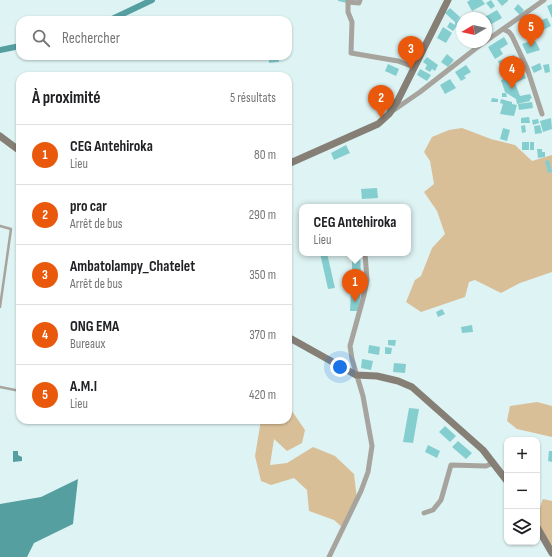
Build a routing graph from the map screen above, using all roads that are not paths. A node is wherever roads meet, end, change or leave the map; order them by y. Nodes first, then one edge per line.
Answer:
1 (360, 0) edge
2 (448, 0) edge
3 (544, 0) edge
4 (348, 1) edge
5 (503, 29) junction
6 (492, 36) edge
7 (476, 48) edge
8 (414, 67) junction
9 (389, 114) junction
10 (542, 114) dead end
11 (0, 136) edge
12 (16, 148) edge
13 (292, 162) edge
14 (0, 226) edge
15 (365, 256) edge
16 (0, 307) edge
17 (292, 339) edge
18 (356, 375) junction
19 (0, 387) edge
20 (16, 390) edge
21 (493, 463) junction
22 (504, 477) edge
23 (424, 513) dead end
24 (540, 532) edge
25 (552, 553) edge
26 (329, 557) edge

1 - 4 street
2 - 8 street
3 - 5 street
4 - 8 street
5 - 6 street
5 - 10 street
7 - 9 street
8 - 9 street
9 - 13 street
11 - 12 street
14 - 16 lane
15 - 18 street
17 - 18 street
18 - 21 street
18 - 26 street
19 - 20 lane
21 - 22 street
21 - 23 street
24 - 25 street

